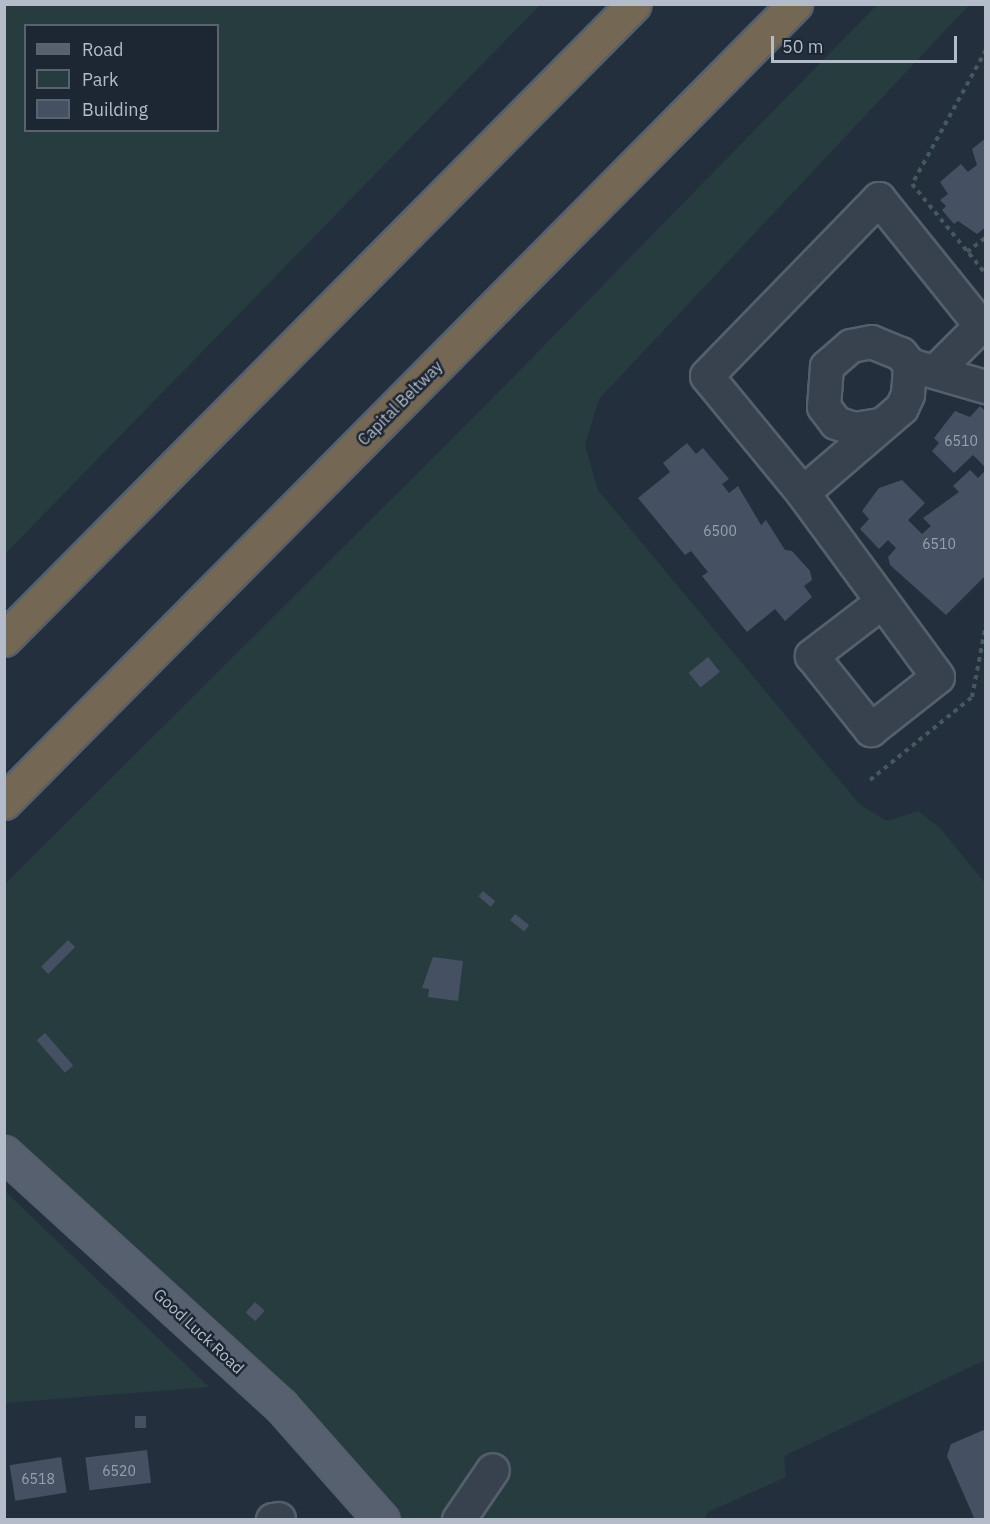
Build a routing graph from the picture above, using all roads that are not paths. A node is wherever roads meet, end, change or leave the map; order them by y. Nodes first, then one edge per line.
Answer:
1 (634, 4) edge
2 (795, 4) edge
3 (922, 368) junction
4 (986, 387) edge
5 (880, 425) junction
6 (803, 492) junction
7 (880, 603) dead end
8 (4, 639) edge
9 (4, 801) edge
10 (4, 1153) edge
11 (493, 1470) dead end
12 (382, 1520) edge
13 (459, 1520) edge

1 - 8 highway
2 - 9 highway, Capital Beltway
3 - 4 lane
3 - 5 lane
3 - 5 lane
3 - 6 lane
5 - 6 lane
6 - 7 lane
10 - 12 main road, Good Luck Road
11 - 13 lane

